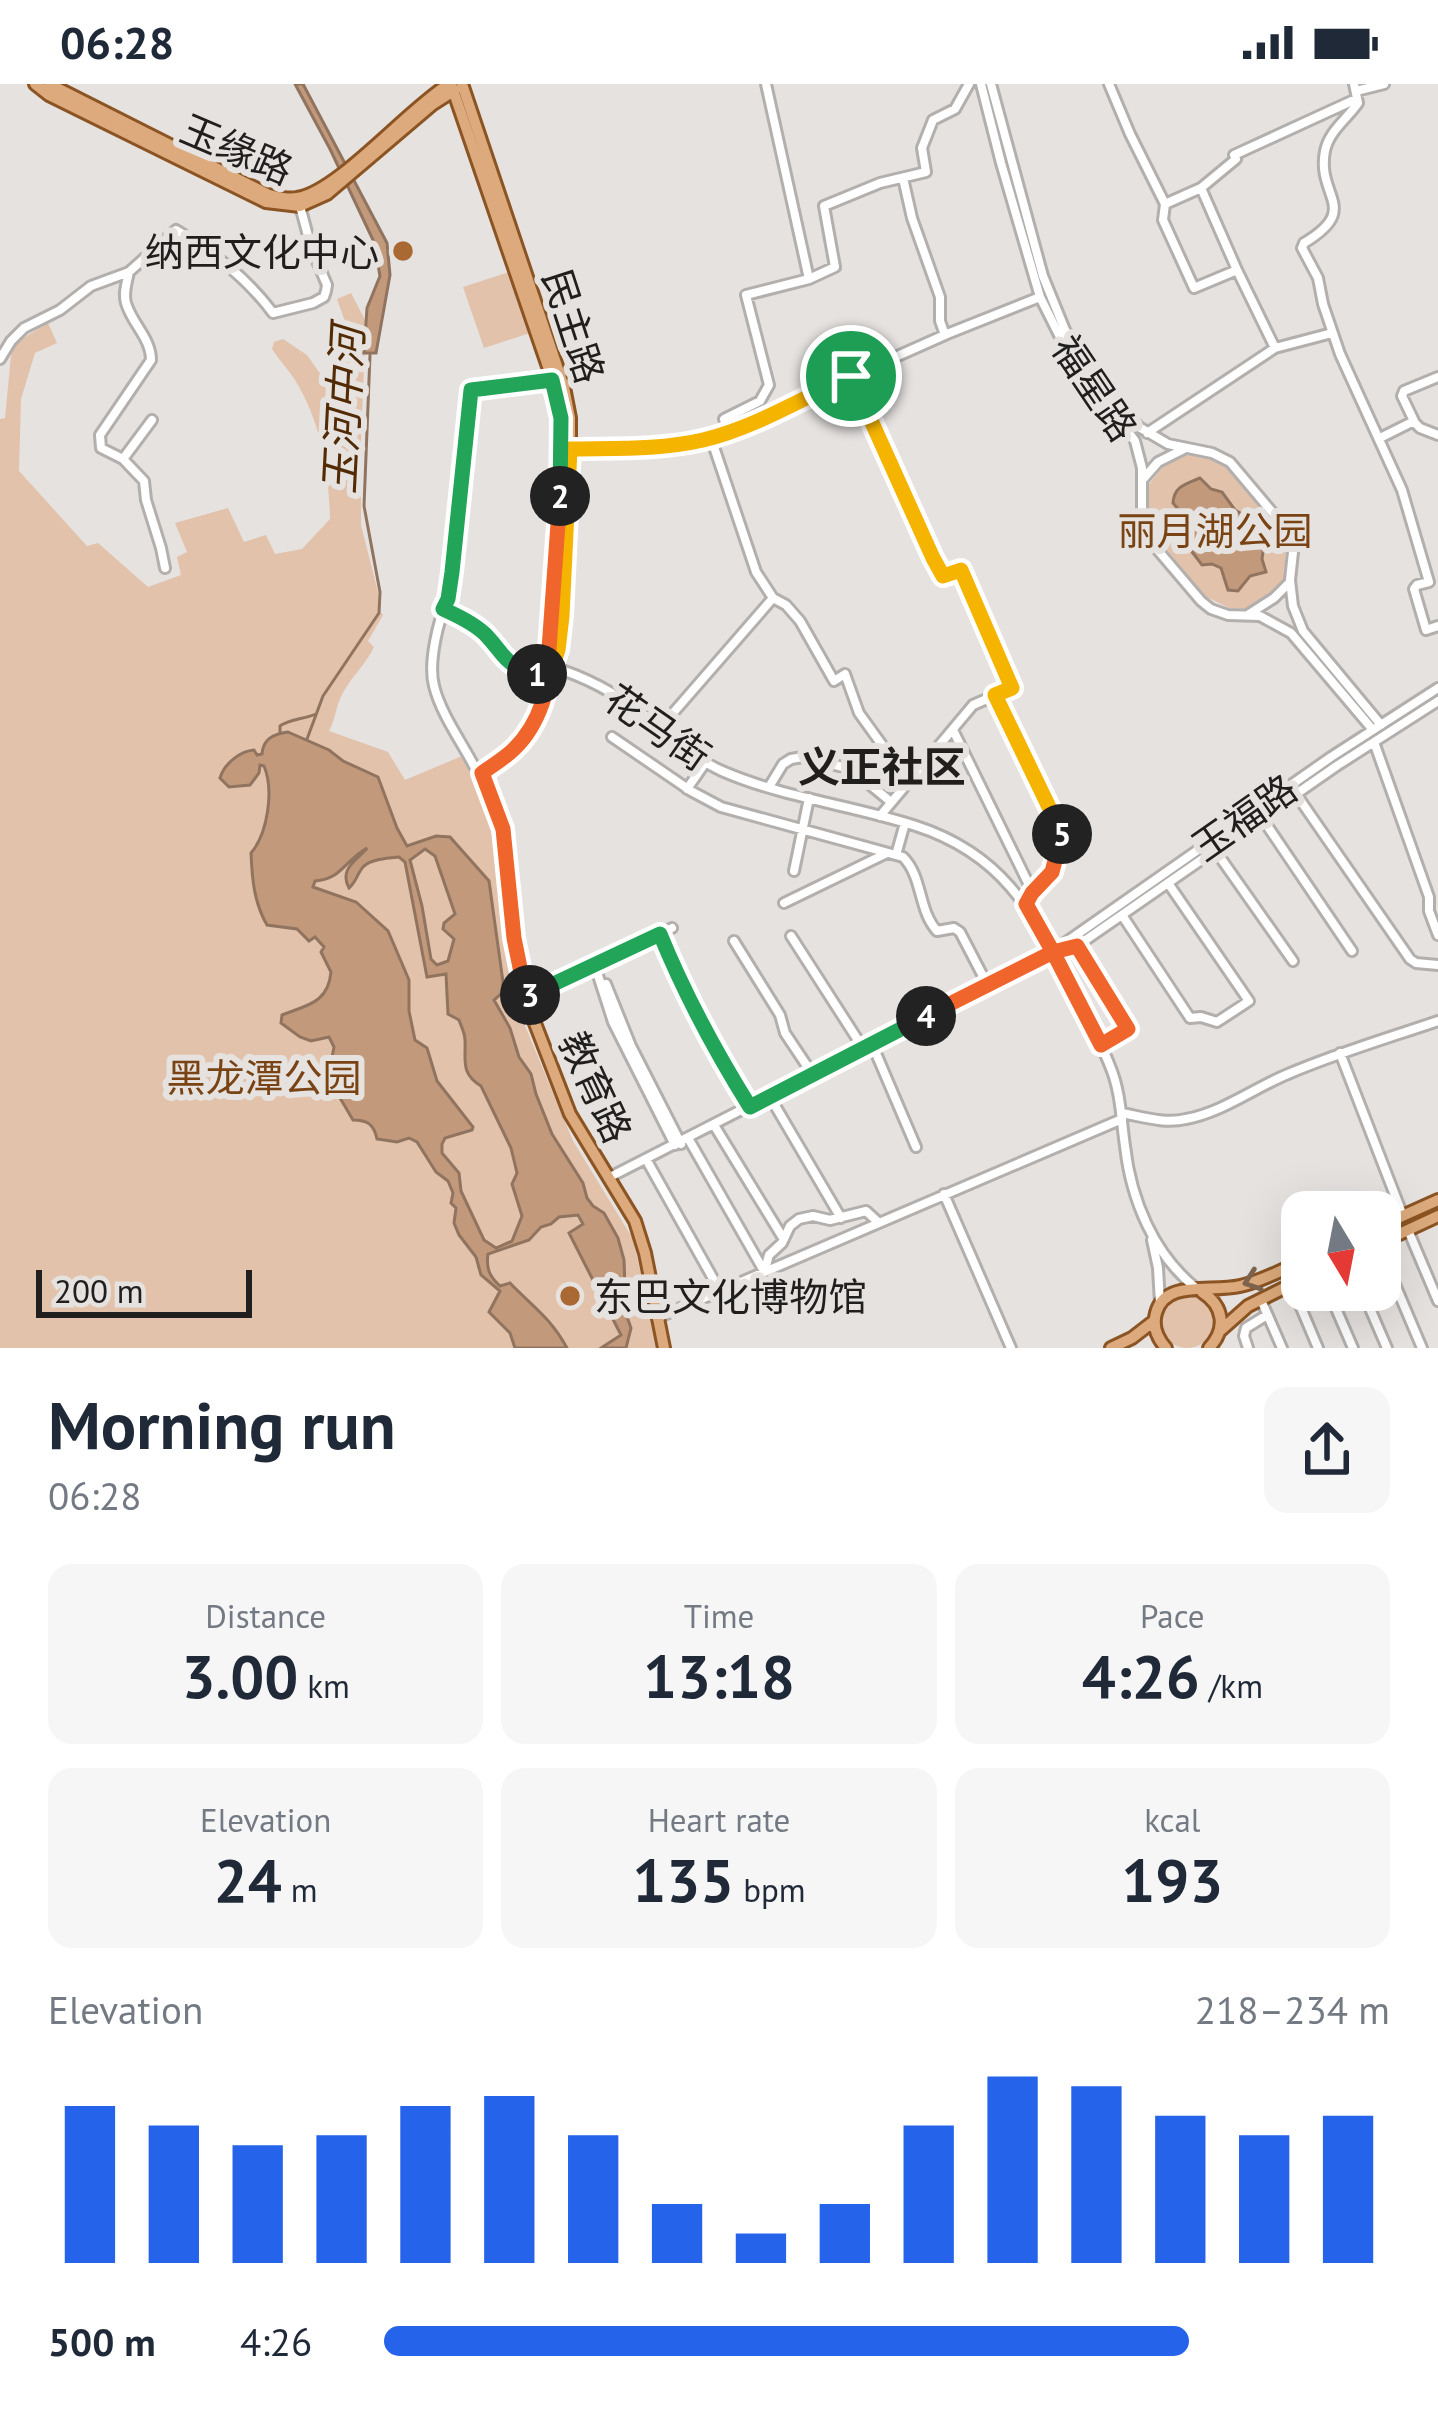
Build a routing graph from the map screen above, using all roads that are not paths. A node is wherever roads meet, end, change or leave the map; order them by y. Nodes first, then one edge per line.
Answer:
1 (35, 84) edge
2 (49, 84) edge
3 (766, 84) edge
4 (968, 84) edge
5 (982, 84) edge
6 (991, 84) edge
7 (1109, 84) edge
8 (1384, 84) edge
9 (457, 85) edge
10 (1356, 91) edge
11 (903, 178) junction
12 (1201, 188) junction
13 (326, 190) junction
14 (1165, 204) junction
15 (300, 206) junction
16 (1237, 271) junction
17 (129, 272) junction
18 (809, 279) junction
19 (1040, 297) junction
20 (1332, 333) junction
21 (945, 335) junction
22 (1275, 348) junction
23 (0, 359) edge
24 (851, 376) junction
25 (1438, 377) edge
26 (552, 380) junction
27 (152, 421) dead end
28 (1414, 421) junction
29 (728, 432) junction
30 (1147, 434) junction
31 (1438, 435) edge
32 (711, 438) junction
33 (1380, 438) junction
34 (570, 449) junction
35 (1186, 449) junction
36 (123, 459) junction
37 (1142, 481) junction
38 (165, 568) dead end
39 (1290, 582) junction
40 (773, 598) junction
41 (443, 609) junction
42 (1245, 616) junction
43 (1438, 626) edge
44 (550, 672) junction
45 (1438, 688) edge
46 (995, 695) junction
47 (1438, 700) edge
48 (1377, 727) junction
49 (660, 728) junction
50 (953, 730) junction
51 (612, 737) dead end
52 (1374, 742) junction
53 (705, 763) junction
54 (482, 773) junction
55 (908, 781) junction
56 (769, 787) junction
57 (687, 789) junction
58 (1296, 794) junction
59 (809, 798) junction
60 (891, 802) junction
61 (880, 816) junction
62 (1262, 818) junction
63 (905, 823) junction
64 (802, 830) junction
65 (1215, 850) junction
66 (892, 854) junction
67 (794, 871) dead end
68 (1168, 883) junction
69 (1032, 893) junction
70 (784, 902) dead end
71 (1026, 904) junction
72 (1122, 915) junction
73 (672, 928) dead end
74 (660, 934) junction
75 (1438, 935) edge
76 (791, 936) dead end
77 (734, 941) dead end
78 (1077, 946) junction
79 (1352, 951) dead end
80 (1053, 952) junction
81 (1293, 962) dead end
82 (1438, 965) edge
83 (598, 968) junction
84 (987, 984) junction
85 (526, 997) junction
86 (1438, 1021) edge
87 (1101, 1045) junction
88 (867, 1046) junction
89 (1340, 1053) junction
90 (813, 1075) junction
91 (770, 1097) junction
92 (750, 1107) junction
93 (1122, 1116) junction
94 (714, 1125) junction
95 (682, 1143) junction
96 (916, 1147) dead end
97 (646, 1160) junction
98 (607, 1179) junction
99 (944, 1194) junction
100 (1438, 1200) edge
101 (1402, 1216) joint
102 (1438, 1216) edge
103 (842, 1218) junction
104 (878, 1222) junction
105 (1408, 1230) junction
106 (1150, 1233) junction
107 (1401, 1234) edge
108 (784, 1239) junction
109 (1281, 1270) edge
110 (764, 1271) junction
111 (1281, 1289) edge
112 (720, 1291) junction
113 (1199, 1291) junction
114 (1401, 1297) edge
115 (1260, 1299) junction
116 (1438, 1301) edge
117 (1160, 1304) junction
118 (1306, 1311) edge
119 (1337, 1311) edge
120 (1371, 1311) edge
121 (1268, 1315) junction
122 (657, 1318) junction
123 (1154, 1321) junction
124 (1215, 1342) edge
125 (664, 1348) edge
126 (1011, 1348) edge
127 (1111, 1348) edge
128 (1166, 1348) edge
129 (1248, 1348) edge
130 (1282, 1348) edge
131 (1318, 1348) edge
132 (1353, 1348) edge
133 (1387, 1348) edge
134 (1422, 1348) edge

1 - 15 main road, 玉缘路
2 - 13 main road
3 - 18 street
4 - 11 street
5 - 19 street, 福星路
6 - 30 street, 福星路
7 - 14 street
8 - 10 street
9 - 13 main road, 玉缘路
9 - 26 main road, 民主路
9 - 34 main road, 民主路
10 - 12 street
10 - 20 street
11 - 18 street
11 - 21 street
12 - 14 street
12 - 16 street
13 - 15 main road, 玉缘路
14 - 16 street
15 - 17 street
16 - 22 street
17 - 23 street
17 - 36 street
18 - 29 street
19 - 21 street
19 - 37 street, 福星路
20 - 22 street
20 - 33 street
21 - 24 street
22 - 30 street
24 - 29 street
24 - 46 street
25 - 28 street
26 - 41 street
26 - 44 main road, 民主路
27 - 36 street
28 - 31 street
28 - 33 street
29 - 32 street
30 - 35 street, 福星路
32 - 34 street
32 - 40 street
33 - 43 street
34 - 44 main road, 民主路
35 - 37 street
35 - 39 street, 福星路
36 - 38 street
37 - 42 street, 福星路
39 - 42 street
39 - 48 street, 福星路
40 - 49 street
40 - 55 street
41 - 44 street, 花马街
41 - 54 street
42 - 48 street, 福星路
44 - 49 street, 花马街
44 - 54 main road, 民主路
45 - 48 street, 玉福路
46 - 50 street
46 - 69 street
47 - 52 street, 玉福路
48 - 80 street, 玉福路
49 - 53 street, 花马街
50 - 55 street
50 - 69 street
51 - 57 street
52 - 58 street, 玉福路
52 - 75 street
53 - 56 street, 花马街
53 - 57 street
54 - 85 main road, 教育路
55 - 60 street
56 - 59 street, 花马街
56 - 60 street
57 - 64 street
58 - 62 street, 玉福路
58 - 82 street
59 - 61 street, 花马街
59 - 64 street
60 - 61 street
61 - 63 street, 花马街
62 - 65 street, 玉福路
62 - 79 street
63 - 66 street
63 - 71 street, 花马街
64 - 66 street
64 - 67 street
65 - 68 street, 玉福路
65 - 81 street
66 - 70 street
66 - 84 street
68 - 72 street, 玉福路
68 - 72 street
69 - 71 street
71 - 80 street, 花马街
72 - 78 street, 玉福路
73 - 74 street
74 - 83 street
74 - 92 street
76 - 88 street
77 - 90 street
78 - 80 street, 玉福路
78 - 87 street
80 - 84 street, 玉福路
80 - 87 street, 花马街
83 - 85 street
83 - 95 street
84 - 88 street, 玉福路
85 - 98 main road, 教育路
86 - 89 street
87 - 93 street, 花马街
88 - 90 street, 玉福路
88 - 96 street
89 - 93 street
89 - 101 street
90 - 91 street, 玉福路
91 - 92 street, 玉福路
91 - 103 street
92 - 94 street, 玉福路
93 - 99 street
93 - 106 street, 花马街
94 - 95 street, 玉福路
94 - 108 street
95 - 97 street, 玉福路
95 - 110 street
97 - 98 street, 玉福路
97 - 112 street
98 - 122 main road, 教育路
99 - 104 street
99 - 126 street
100 - 101 main road
102 - 105 main road
103 - 104 street
103 - 108 street
104 - 110 street
105 - 107 main road
105 - 116 street
106 - 113 street, 花马街
106 - 117 street, 花马街
108 - 110 street
109 -> 113 main road
110 - 112 street
111 - 115 main road
112 - 122 street
113 - 117 main road
113 - 124 main road
114 - 134 street
115 - 121 street
115 - 124 main road
117 - 123 main road
118 - 131 street
119 - 132 street
120 - 133 street
121 - 129 street
121 - 130 street
122 - 125 main road, 教育路
123 - 127 main road
123 - 128 main road

